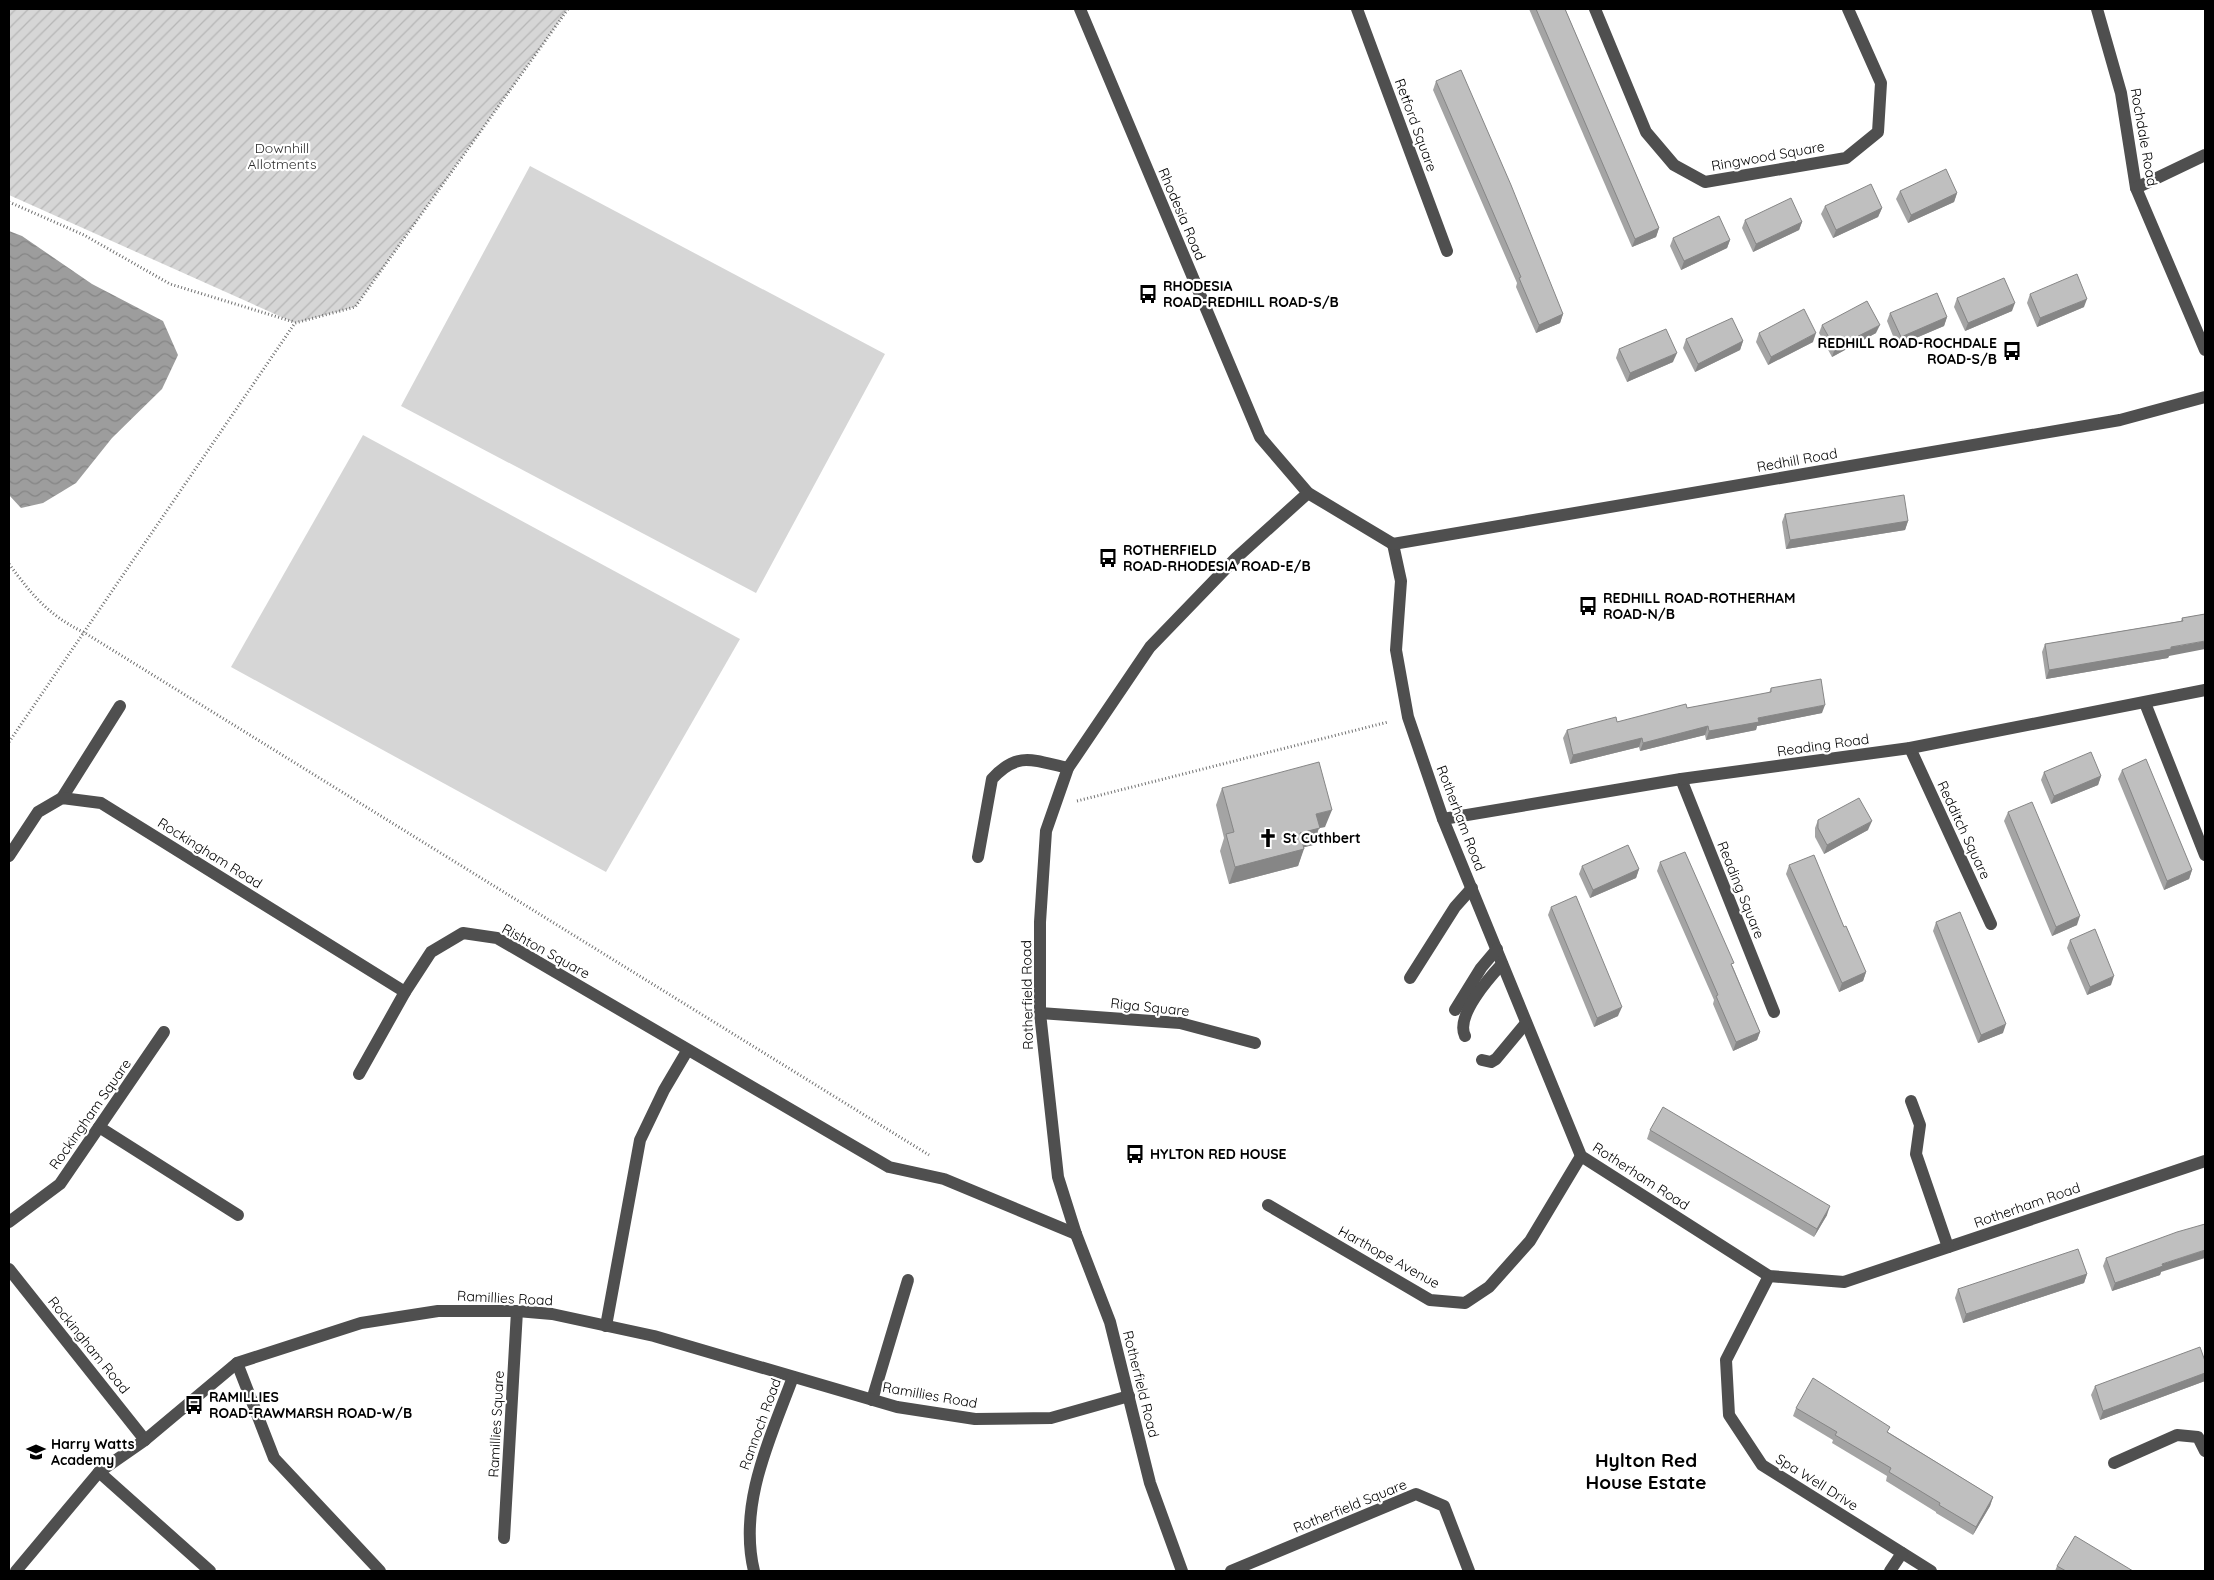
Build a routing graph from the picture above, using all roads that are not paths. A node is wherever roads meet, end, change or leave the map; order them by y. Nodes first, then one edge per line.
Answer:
1 (1080, 9) edge
2 (1357, 9) edge
3 (1595, 9) edge
4 (1848, 9) edge
5 (2097, 9) edge
6 (2205, 155) edge
7 (2136, 188) junction
8 (1447, 251) dead end
9 (2205, 350) edge
10 (2205, 397) edge
11 (1308, 494) junction
12 (1393, 544) junction
13 (2205, 690) edge
14 (2145, 703) junction
15 (120, 706) dead end
16 (1910, 748) junction
17 (1068, 768) junction
18 (1681, 779) junction
19 (62, 798) junction
20 (1443, 819) junction
21 (2205, 855) edge
22 (9, 856) edge
23 (978, 857) dead end
24 (1472, 888) junction
25 (1991, 924) dead end
26 (1497, 949) junction
27 (1502, 964) junction
28 (1410, 978) dead end
29 (405, 992) junction
30 (1455, 1010) dead end
31 (1774, 1012) dead end
32 (1040, 1013) junction
33 (1526, 1023) junction
34 (164, 1032) dead end
35 (1465, 1036) dead end
36 (1255, 1043) dead end
37 (687, 1051) junction
38 (1482, 1060) dead end
39 (359, 1074) dead end
40 (1911, 1101) dead end
41 (99, 1127) junction
42 (1582, 1156) junction
43 (2205, 1161) edge
44 (1268, 1205) dead end
45 (238, 1215) dead end
46 (9, 1222) edge
47 (1076, 1234) junction
48 (1948, 1247) junction
49 (9, 1269) edge
50 (1769, 1276) junction
51 (908, 1280) dead end
52 (517, 1311) junction
53 (606, 1326) junction
54 (237, 1362) junction
55 (793, 1377) junction
56 (1129, 1396) junction
57 (872, 1400) junction
58 (145, 1440) junction
59 (2205, 1451) edge
60 (2114, 1463) dead end
61 (99, 1472) junction
62 (504, 1538) dead end
63 (1902, 1553) junction
64 (16, 1571) edge
65 (210, 1571) edge
66 (380, 1571) edge
67 (754, 1571) edge
68 (1182, 1571) edge
69 (1231, 1571) edge
70 (1469, 1571) edge
71 (1890, 1571) edge
72 (1931, 1571) edge

1 - 11 street, Rhodesia Road
2 - 8 street, Retford Square
3 - 4 street, Ringwood Square
5 - 7 street, Rochdale Road
6 - 7 street
7 - 9 street, Rochdale Road
10 - 12 street, Redhill Road
11 - 12 street, Rhodesia Road
11 - 17 street, Rotherfield Road
12 - 20 street, Rotherham Road
13 - 14 street, Reading Road
14 - 16 street, Reading Road
14 - 21 street
15 - 19 street
16 - 18 street, Reading Road
16 - 25 street, Redditch Square
17 - 23 street
17 - 32 street, Rotherfield Road
18 - 20 street, Reading Road
18 - 31 street, Reading Square
19 - 22 street
19 - 29 street, Rockingham Road
20 - 24 street, Rotherham Road
24 - 26 street, Rotherham Road
24 - 28 street
26 - 27 street, Rotherham Road
26 - 30 street
27 - 33 street, Rotherham Road
27 - 35 street
29 - 37 street, Rishton Square
29 - 39 street, Rishton Square
32 - 36 street, Riga Square
32 - 47 street, Rotherfield Road
33 - 38 street
33 - 42 street, Rotherham Road
34 - 41 street, Rockingham Square
37 - 47 street, Rishton Square
37 - 53 street
40 - 48 street
41 - 45 street
41 - 46 street, Rockingham Square
42 - 44 street, Harthope Avenue
42 - 50 street, Rotherham Road
43 - 48 street, Rotherham Road
47 - 56 street, Rotherfield Road
48 - 50 street, Rotherham Road
49 - 58 street, Rockingham Road
50 - 63 street, Spa Well Drive
51 - 57 street
52 - 53 street, Ramillies Road
52 - 54 street, Ramillies Road
52 - 62 street, Ramillies Square
53 - 55 street, Ramillies Road
54 - 58 street, Ramillies Road
54 - 66 street
55 - 57 street, Ramillies Road
55 - 67 street, Rannoch Road
56 - 57 street, Ramillies Road
56 - 68 street, Rotherfield Road
58 - 61 street, Ramillies Road
59 - 60 street
61 - 64 street, Ramillies Road
61 - 65 street
63 - 71 street
63 - 72 street, Spa Well Drive
69 - 70 street, Rotherfield Square

